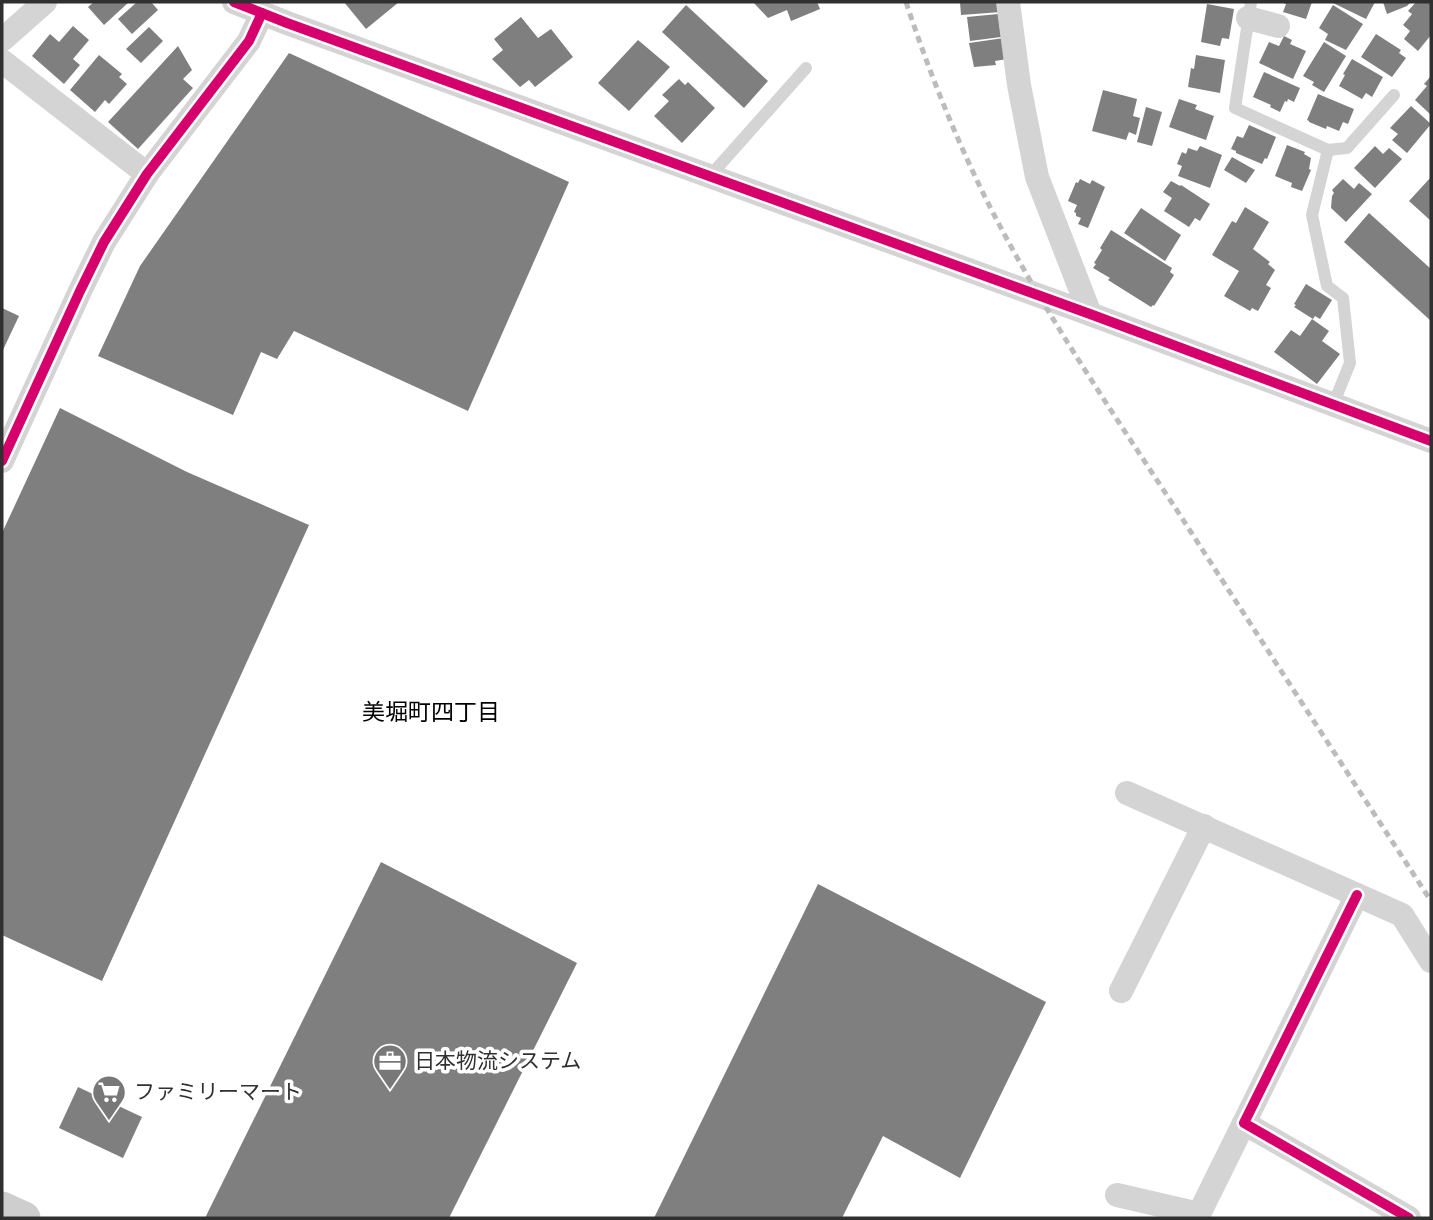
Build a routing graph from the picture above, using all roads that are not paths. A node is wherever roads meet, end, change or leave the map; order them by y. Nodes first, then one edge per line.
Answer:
1 (46, 2) edge
2 (234, 2) edge
3 (1008, 2) edge
4 (1249, 10) edge
5 (262, 13) junction
6 (1278, 26) dead end
7 (2, 40) edge
8 (2, 61) edge
9 (806, 68) dead end
10 (1394, 95) dead end
11 (1328, 150) junction
12 (147, 174) junction
13 (710, 176) junction
14 (1090, 314) junction
15 (1332, 404) junction
16 (1431, 442) edge
17 (2, 461) edge
18 (1126, 793) dead end
19 (1204, 826) junction
20 (1357, 895) junction
21 (1431, 961) edge
22 (1121, 991) dead end
23 (1244, 1123) junction
24 (1117, 1195) dead end
25 (2, 1208) edge
26 (1198, 1216) edge
27 (24, 1218) edge
28 (1409, 1218) edge

1 - 7 street
2 - 5 street
3 - 14 street
4 - 6 street
4 - 11 lane
5 - 12 street
5 - 13 street
8 - 12 street
9 - 13 lane
10 - 11 lane
11 - 15 lane
12 - 17 street
13 - 14 street
14 - 15 street
15 - 16 street
18 - 19 street
19 - 20 street
19 - 22 street
20 - 21 street
20 - 23 street
23 - 26 street
23 - 28 street
24 - 26 street
25 - 27 main road

